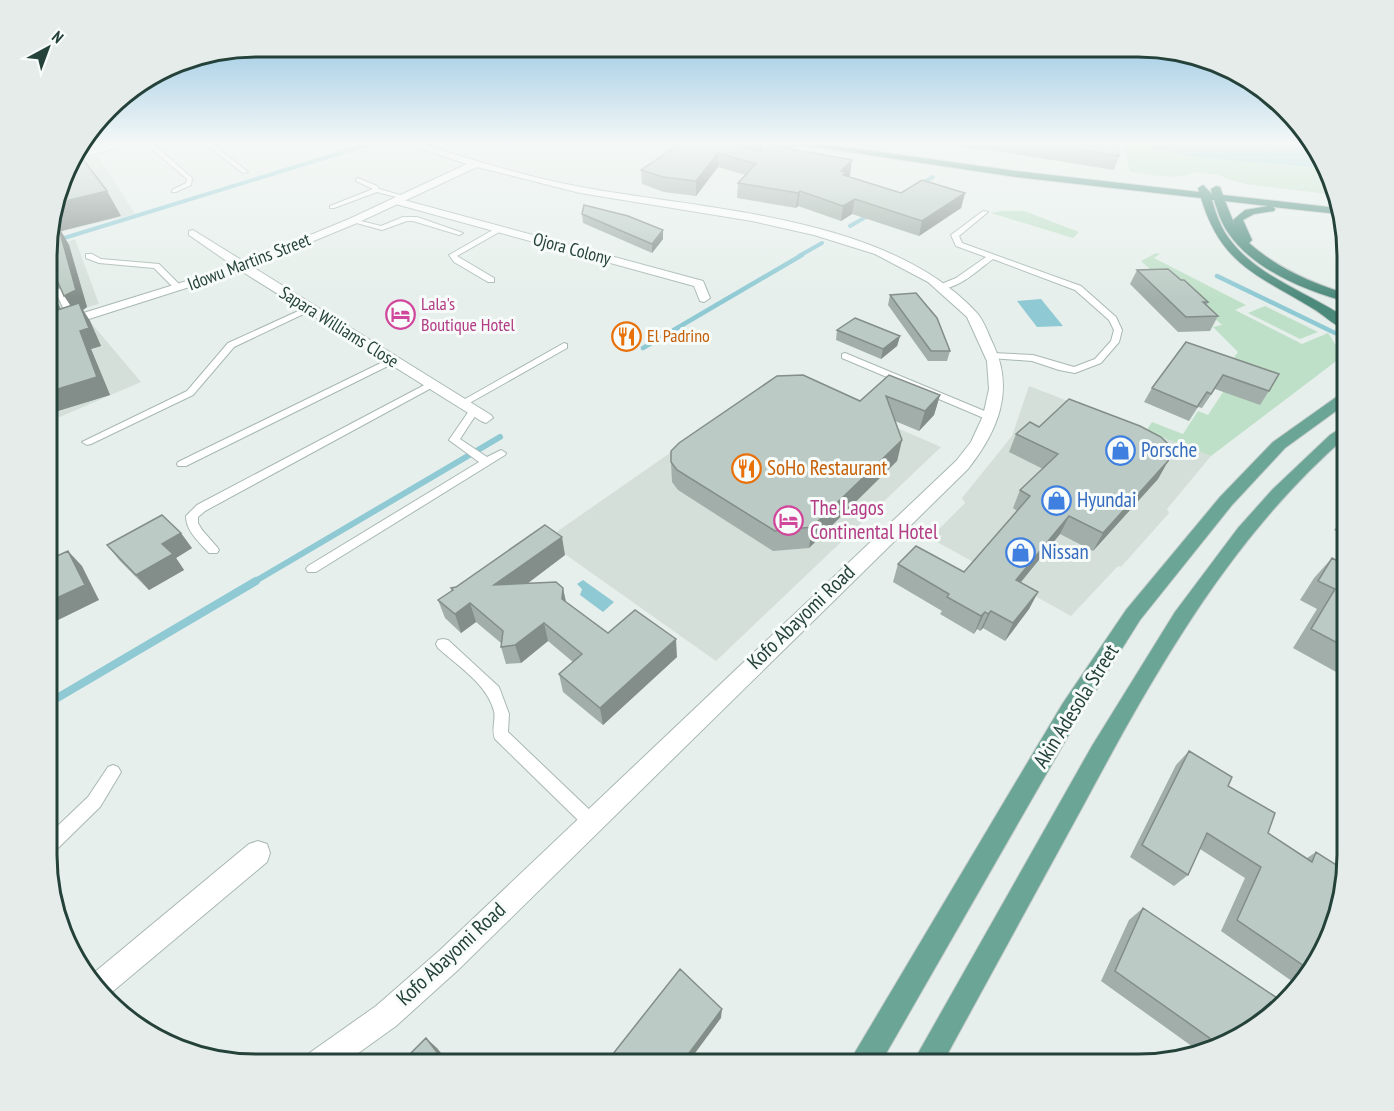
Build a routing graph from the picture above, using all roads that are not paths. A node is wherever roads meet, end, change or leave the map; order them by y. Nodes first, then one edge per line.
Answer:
1 (364, 195) edge
2 (389, 195) edge
3 (409, 195) edge
4 (612, 195) edge
5 (1152, 195) edge
6 (1210, 195) edge
7 (1212, 195) edge
8 (1228, 195) edge
9 (1246, 195) edge
10 (400, 199) junction
11 (1329, 201) edge
12 (332, 207) dead end
13 (1331, 211) edge
14 (986, 212) dead end
15 (1332, 212) edge
16 (1211, 217) junction
17 (353, 221) junction
18 (498, 229) junction
19 (193, 233) dead end
20 (459, 233) dead end
21 (1246, 244) junction
22 (89, 256) dead end
23 (991, 257) junction
24 (242, 267) junction
25 (491, 280) dead end
26 (942, 287) junction
27 (179, 288) junction
28 (57, 291) edge
29 (1337, 294) edge
30 (704, 298) dead end
31 (310, 309) junction
32 (1337, 320) edge
33 (73, 321) junction
34 (57, 325) edge
35 (564, 346) dead end
36 (844, 356) dead end
37 (993, 356) junction
38 (393, 360) junction
39 (432, 384) junction
40 (1337, 403) edge
41 (468, 407) junction
42 (990, 417) junction
43 (486, 418) dead end
44 (1337, 438) edge
45 (87, 442) dead end
46 (501, 453) dead end
47 (482, 459) junction
48 (182, 464) dead end
49 (213, 550) dead end
50 (312, 569) dead end
51 (443, 644) dead end
52 (113, 772) dead end
53 (590, 821) junction
54 (57, 837) edge
55 (258, 853) dead end
56 (103, 983) edge
57 (334, 1054) edge
58 (870, 1054) edge
59 (932, 1054) edge

1 - 12 lane
2 - 10 lane
3 - 10 street, Idowu Martins Street
4 - 26 street, Kofo Abayomi Road
5 - 16 highway
6 - 16 highway
7 - 21 highway
8 - 13 highway
9 - 11 highway
10 - 17 street, Idowu Martins Street
10 - 18 street, Ojora Colony
14 - 23 lane
15 - 21 highway
16 - 32 highway
17 - 20 lane
17 - 24 street, Idowu Martins Street
18 - 25 lane
18 - 30 street, Ojora Colony
19 - 24 street, Sapara Williams Close
21 - 29 highway
22 - 27 lane
23 - 26 lane
23 - 37 lane
24 - 27 street, Idowu Martins Street
24 - 31 street, Sapara Williams Close
26 - 37 street, Kofo Abayomi Road
27 - 33 street, Idowu Martins Street
28 - 33 lane
31 - 38 street, Sapara Williams Close
31 - 45 lane
33 - 34 street, Idowu Martins Street
35 - 41 lane
36 - 42 lane
37 - 42 street, Kofo Abayomi Road
38 - 39 street, Sapara Williams Close
38 - 48 lane
39 - 41 street, Sapara Williams Close
39 - 49 lane
40 - 58 main road, Akin Adesola Street
41 - 43 street, Sapara Williams Close
41 - 47 lane
42 - 53 street, Kofo Abayomi Road
44 - 59 main road, Akin Adesola Street
46 - 47 lane
47 - 50 lane
51 - 53 lane
52 - 54 lane
53 - 57 street, Kofo Abayomi Road
55 - 56 street

